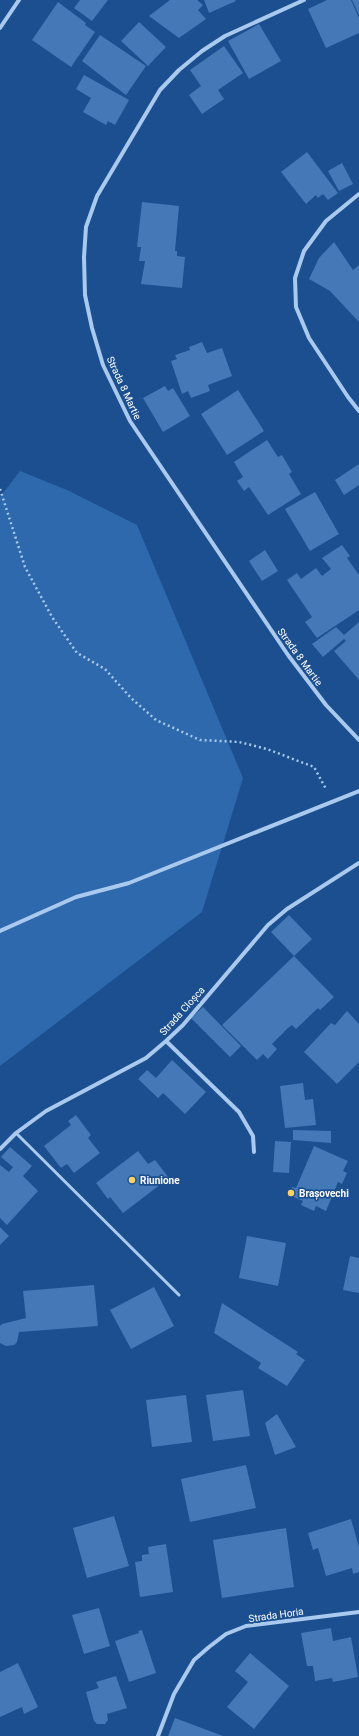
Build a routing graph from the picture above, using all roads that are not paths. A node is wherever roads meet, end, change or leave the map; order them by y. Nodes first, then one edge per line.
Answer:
1 (19, 0) edge
2 (304, 0) edge
3 (0, 28) edge
4 (359, 194) edge
5 (359, 411) edge
6 (359, 740) edge
7 (359, 791) edge
8 (359, 863) edge
9 (0, 931) edge
10 (166, 1042) junction
11 (16, 1133) junction
12 (0, 1149) edge
13 (254, 1152) dead end
14 (179, 1295) dead end
15 (359, 1612) edge
16 (158, 1736) edge

1 - 3 street
2 - 6 street, Strada 8 Martie
4 - 5 street
7 - 9 street
8 - 10 street, Strada Cloșca
10 - 11 street, Strada Cloșca
10 - 13 street
11 - 12 street, Strada Cloșca
11 - 14 lane
15 - 16 street, Strada Horia

